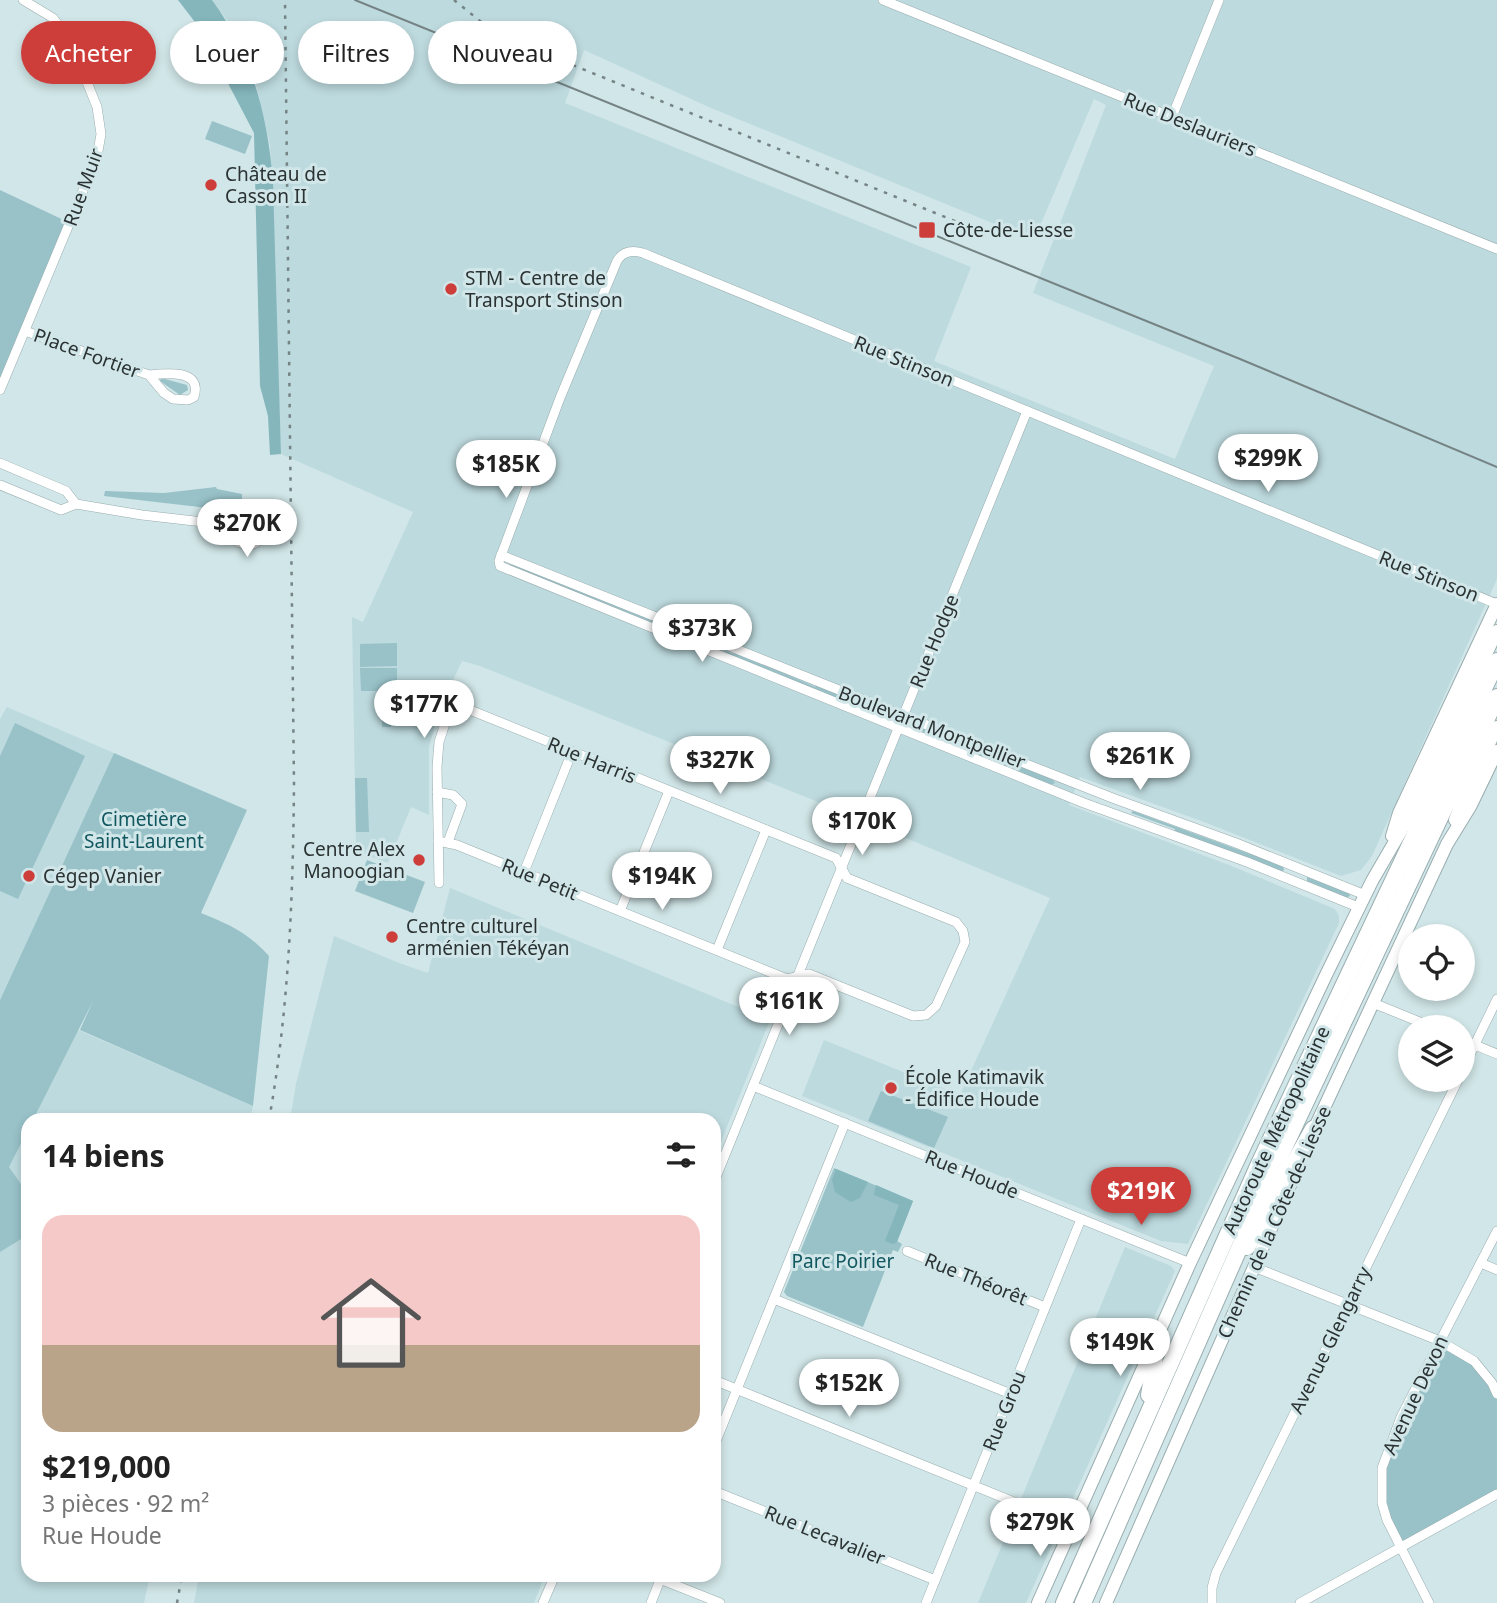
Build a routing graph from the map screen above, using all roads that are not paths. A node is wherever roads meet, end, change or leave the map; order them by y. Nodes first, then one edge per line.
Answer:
1 (23, 0) edge
2 (883, 0) edge
3 (1219, 0) edge
4 (1172, 117) junction
5 (1497, 249) edge
6 (25, 331) junction
7 (149, 375) junction
8 (0, 390) edge
9 (1027, 411) junction
10 (0, 463) edge
11 (0, 485) edge
12 (76, 504) junction
13 (212, 523) junction
14 (501, 555) junction
15 (500, 566) joint
16 (1497, 604) edge
17 (1497, 631) edge
18 (1497, 661) edge
19 (1497, 697) edge
20 (904, 716) junction
21 (899, 727) junction
22 (1497, 727) edge
23 (572, 752) junction
24 (1495, 758) edge
25 (669, 791) junction
26 (437, 792) junction
27 (765, 830) junction
28 (443, 841) junction
29 (1447, 844) junction
30 (1387, 851) junction
31 (842, 869) junction
32 (524, 872) junction
33 (439, 883) dead end
34 (1364, 895) junction
35 (1358, 907) junction
36 (620, 911) junction
37 (717, 950) junction
38 (797, 977) junction
39 (1497, 999) edge
40 (1374, 1003) junction
41 (1403, 1015) edge
42 (1475, 1045) joint
43 (1497, 1054) edge
44 (753, 1086) junction
45 (1452, 1092) edge
46 (845, 1123) junction
47 (1313, 1129) junction
48 (721, 1165) edge
49 (1081, 1219) junction
50 (1497, 1231) edge
51 (907, 1251) dead end
52 (1190, 1263) junction
53 (1481, 1263) junction
54 (1254, 1267) junction
55 (1497, 1270) edge
56 (1226, 1279) junction
57 (774, 1299) junction
58 (1347, 1305) junction
59 (1045, 1307) junction
60 (1156, 1337) junction
61 (1440, 1341) junction
62 (721, 1383) edge
63 (737, 1390) junction
64 (1011, 1394) junction
65 (1497, 1394) edge
66 (1143, 1425) junction
67 (721, 1429) edge
68 (973, 1486) junction
69 (721, 1493) edge
70 (1497, 1494) edge
71 (1073, 1526) junction
72 (1399, 1549) junction
73 (935, 1580) junction
74 (552, 1582) edge
75 (659, 1582) edge
76 (672, 1582) edge
77 (543, 1603) edge
78 (650, 1603) edge
79 (720, 1603) edge
80 (926, 1603) edge
81 (1038, 1603) edge
82 (1064, 1603) edge
83 (1083, 1603) edge
84 (1106, 1603) edge
85 (1212, 1603) edge
86 (1300, 1603) edge
87 (1429, 1603) edge

1 - 6 street, Rue Muir
2 - 4 street, Rue Deslauriers
3 - 4 street
4 - 5 street, Rue Deslauriers
6 - 7 street, Place Fortier
6 - 8 street, Rue Muir
7 - 7 street, Place Fortier
9 - 14 street, Rue Stinson
9 - 16 street, Rue Stinson
9 - 20 street, Rue Hodge
10 - 12 street
11 - 12 street
12 - 13 street
13 - 13 street
14 - 15 street, Rue Stinson
14 - 20 street, Boulevard Montpellier
15 - 21 street, Boulevard Montpellier
16 - 30 main road
17 - 30 main road
18 - 66 highway, Autoroute Métropolitaine
19 - 56 highway, Autoroute Métropolitaine
20 - 21 street, Rue Hodge
20 - 34 street, Boulevard Montpellier
21 - 31 street, Rue Hodge
21 - 35 street, Boulevard Montpellier
22 - 29 main road, Chemin de la Côte-de-Liesse
23 - 25 street, Rue Harris
23 - 26 street, Rue Harris
23 - 32 street
24 - 29 main road, Chemin de la Côte-de-Liesse
25 - 27 street, Rue Harris
25 - 36 street
26 - 28 street
26 - 28 street
27 - 31 street, Rue Harris
27 - 37 street
28 - 32 street, Rue Petit
28 - 33 street
29 - 40 main road, Chemin de la Côte-de-Liesse
30 - 34 main road
31 - 38 street, Rue Hodge
31 - 38 street, Rue Harris
32 - 36 street, Rue Petit
34 - 35 main road
35 - 52 main road
36 - 37 street, Rue Petit
37 - 38 street, Rue Petit
38 - 44 street, Rue Hodge
39 - 42 street
40 - 41 street
40 - 47 main road, Chemin de la Côte-de-Liesse
42 - 43 street
44 - 46 street, Rue Houde
44 - 48 street, Rue Hodge
45 - 58 street, Avenue Glengarry
46 - 49 street, Rue Houde
46 - 57 street
47 - 54 main road, Chemin de la Côte-de-Liesse
47 - 56 highway
49 - 52 street, Rue Houde
49 - 59 street, Rue Grou
50 - 53 street, Avenue Devon
51 - 59 street, Rue Théorêt
52 - 60 main road
53 - 55 street
53 - 61 street, Avenue Devon
54 - 58 street
54 - 84 main road, Chemin de la Côte-de-Liesse
56 - 83 highway, Autoroute Métropolitaine
57 - 63 street
57 - 64 street
58 - 61 street
58 - 85 street, Avenue Glengarry
59 - 64 street, Rue Grou
60 - 66 highway
60 - 71 main road
61 - 65 street
61 - 72 street, Avenue Devon
62 - 63 street
63 - 67 street
63 - 68 street
64 - 68 street, Rue Grou
66 - 82 highway, Autoroute Métropolitaine
68 - 71 street
68 - 73 street, Rue Grou
69 - 73 street, Rue Lecavalier
70 - 72 street
71 - 81 main road
72 - 86 street
72 - 87 street, Avenue Devon
73 - 80 street, Rue Grou
74 - 77 street
75 - 78 street
76 - 79 street

